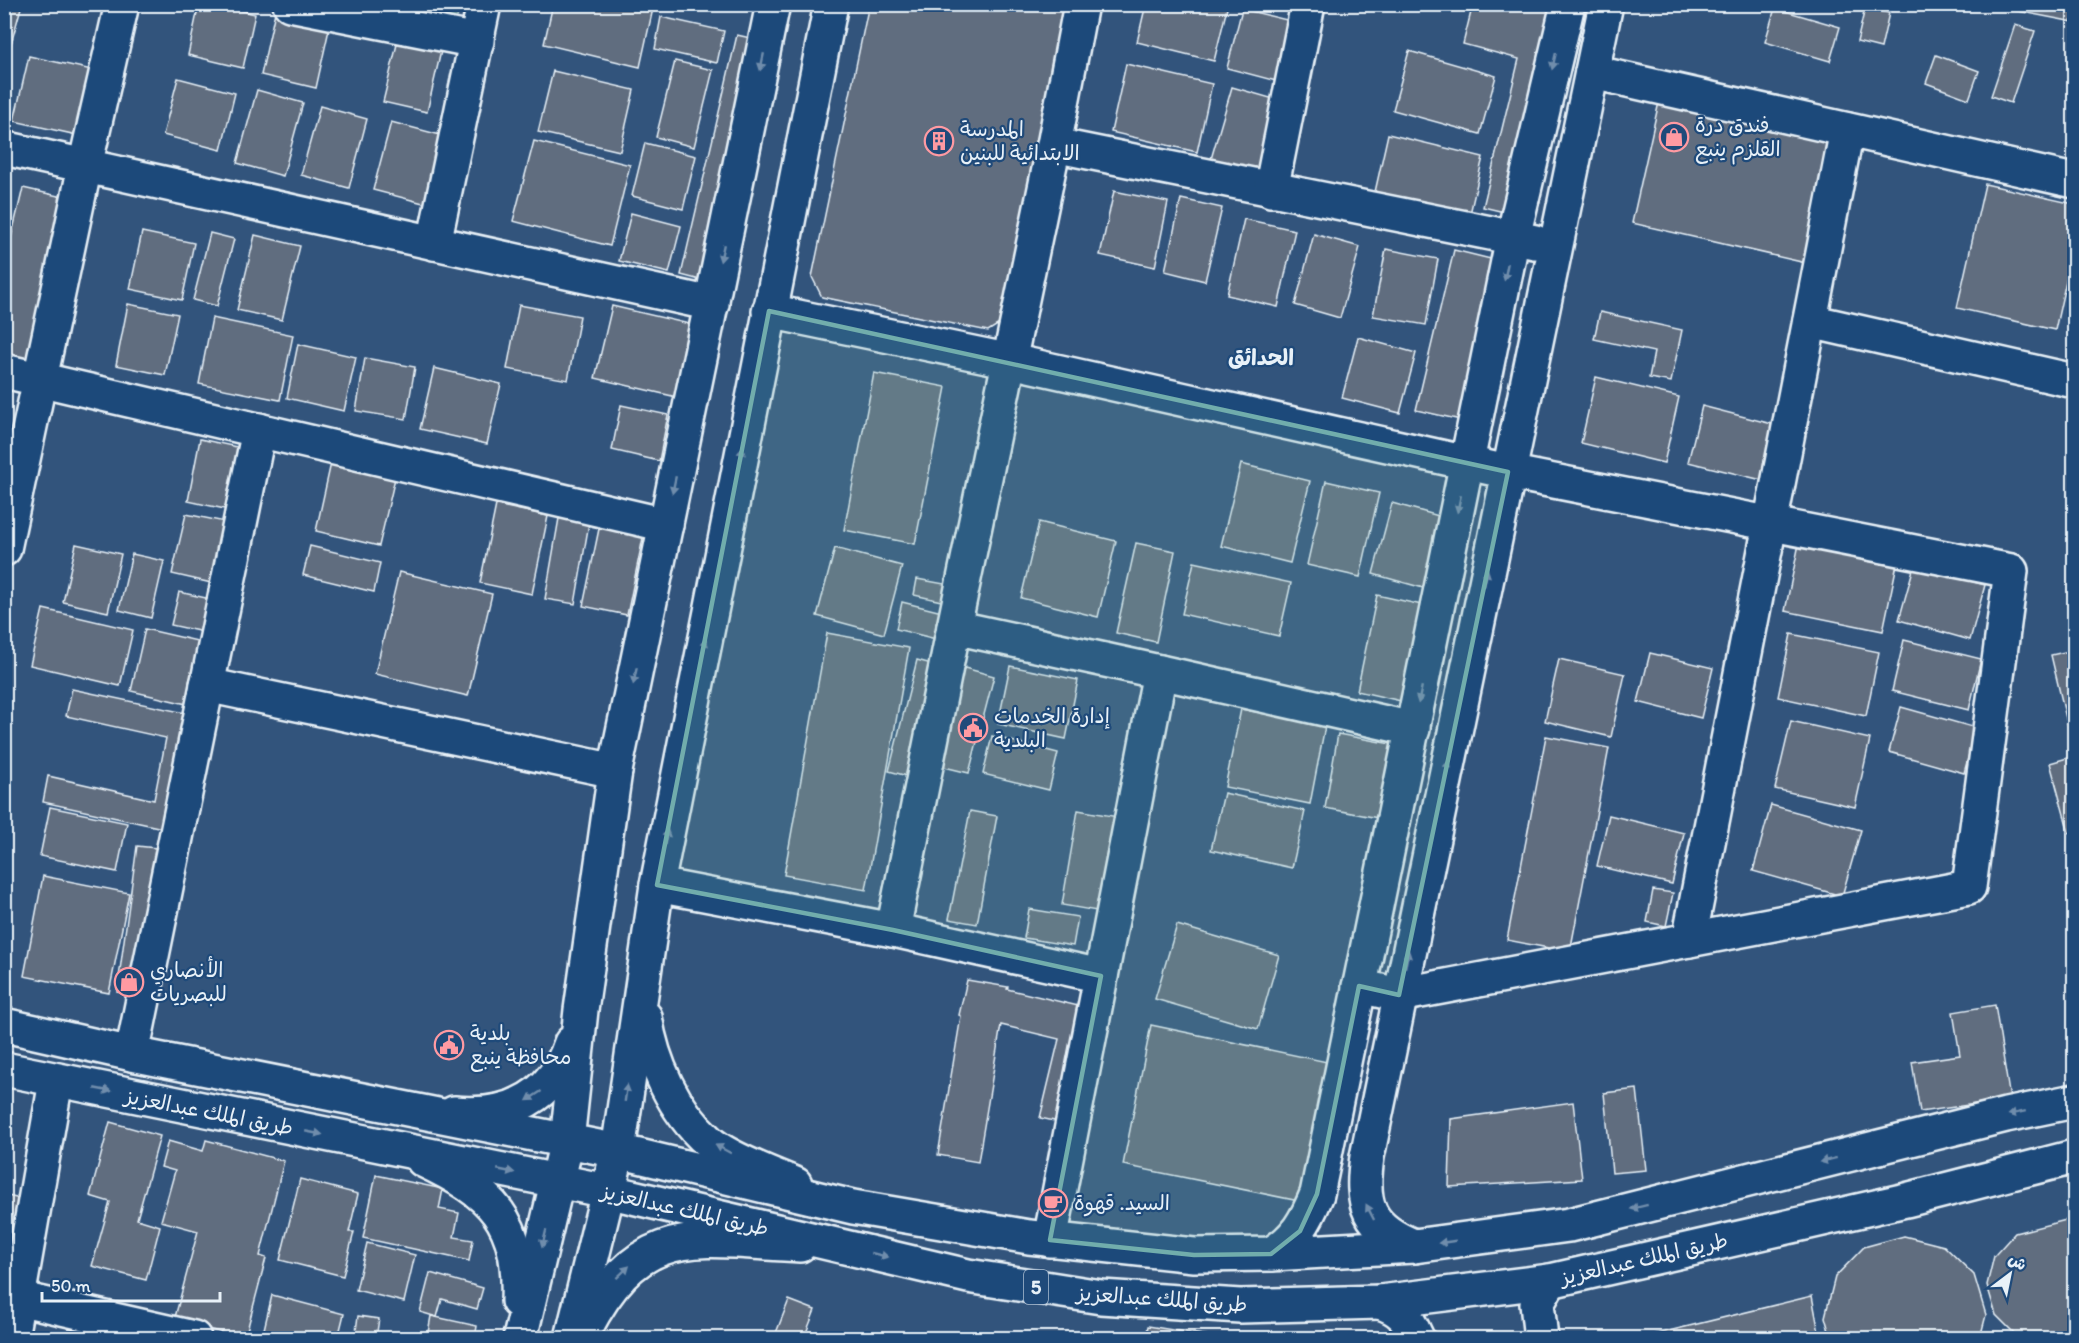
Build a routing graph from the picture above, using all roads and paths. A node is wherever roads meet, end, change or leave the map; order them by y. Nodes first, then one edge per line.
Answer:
1 (122, 4) edge
2 (290, 4) edge
3 (484, 4) edge
4 (773, 4) edge
5 (831, 4) edge
6 (1081, 4) edge
7 (1308, 4) edge
8 (1568, 4) edge
9 (1595, 11) edge
10 (477, 41) junction
11 (1592, 72) junction
12 (1847, 130) junction
13 (1054, 146) junction
14 (4, 148) edge
15 (85, 166) junction
16 (2074, 180) edge
17 (1271, 189) junction
18 (1513, 237) junction
19 (434, 243) junction
20 (1556, 246) junction
21 (711, 304) junction
22 (769, 312) junction
23 (1810, 321) junction
24 (1011, 361) junction
25 (4, 371) edge
26 (39, 379) junction
27 (2074, 381) edge
28 (259, 430) junction
29 (1468, 464) junction
30 (1508, 472) junction
31 (1770, 524) junction
32 (666, 525) junction
33 (4, 549) edge
34 (954, 627) junction
35 (1160, 672) junction
36 (207, 685) junction
37 (1413, 729) junction
38 (615, 771) junction
39 (657, 885) junction
40 (892, 930) junction
41 (1689, 940) junction
42 (1101, 976) junction
43 (1359, 986) junction
44 (641, 992) junction
45 (1400, 995) junction
46 (581, 1010) junction
47 (4, 1025) edge
48 (132, 1054) junction
49 (4, 1069) edge
50 (56, 1081) junction
51 (2074, 1101) edge
52 (398, 1108) junction
53 (567, 1141) junction
54 (400, 1150) junction
55 (618, 1151) junction
56 (1326, 1152) junction
57 (1367, 1157) junction
58 (2074, 1157) edge
59 (558, 1181) junction
60 (607, 1191) junction
61 (853, 1207) junction
62 (1050, 1240) junction
63 (1414, 1246) junction
64 (844, 1247) junction
65 (1271, 1254) junction
66 (1550, 1281) junction
67 (11, 1296) edge
68 (1380, 1302) junction
69 (11, 1338) edge
70 (194, 1338) edge
71 (518, 1338) edge
72 (572, 1338) edge
73 (580, 1338) edge
74 (1417, 1338) edge
75 (1542, 1338) edge

1 - 15 main road
2 - 10 main road
3 - 10 main road
4 -> 21 main road
5 - 22 main road
6 - 13 main road
7 - 17 main road
8 -> 18 main road
9 - 11 main road
10 - 19 main road
11 - 12 main road
11 - 20 main road
12 - 16 main road
12 - 23 main road
13 - 17 main road
13 - 24 main road
14 - 15 main road
15 - 19 main road
15 - 26 main road
17 - 18 main road
18 - 20 main road
18 -> 29 main road
19 - 21 main road
20 - 30 main road
21 -> 32 main road
22 - 24 main road
39 -> 22 main road
23 - 27 main road
23 - 31 main road
24 - 29 main road
24 - 34 main road
25 - 26 main road
26 - 28 main road
26 - 33 main road
28 - 32 main road
28 - 36 main road
29 - 30 main road
29 -> 37 main road
30 - 31 main road
45 -> 30 main road
31 - 41 main road
31 - 41 main road
32 -> 38 main road
34 - 35 main road
34 - 40 main road
35 - 37 main road
35 - 42 main road
36 - 38 main road
36 - 48 main road
37 - 43 main road
38 - 46 main road
39 - 40 main road
39 - 44 main road
40 - 42 main road
41 - 45 main road
42 - 62 main road
43 - 45 main road
43 - 56 main road
55 -> 44 main road
61 -> 44 main road
45 - 57 main road
46 -> 52 main road
46 - 53 main road
47 - 48 main road, طريق الملك عبدالعزيز / 5
48 - 52 main road, طريق الملك عبدالعزيز / 5
49 - 50 main road, طريق الملك عبدالعزيز / 5
50 -> 54 main road, طريق الملك عبدالعزيز / 5
50 - 67 main road
51 -> 63 main road, طريق الملك عبدالعزيز / 5
52 - 53 main road, طريق الملك عبدالعزيز / 5
53 - 55 main road, طريق الملك عبدالعزيز / 5
53 - 59 main road
54 -> 59 main road, طريق الملك عبدالعزيز / 5
54 - 71 main road
55 - 60 main road
55 - 61 main road, طريق الملك عبدالعزيز / 5
56 - 57 main road
56 - 65 main road
63 -> 57 main road
58 - 66 main road, طريق الملك عبدالعزيز / 5
59 - 60 main road, طريق الملك عبدالعزيز / 5
59 -> 71 main road
60 - 64 main road, طريق الملك عبدالعزيز / 5
60 - 72 main road
61 - 62 main road, طريق الملك عبدالعزيز / 5
62 - 65 main road, طريق الملك عبدالعزيز / 5
63 - 65 main road, طريق الملك عبدالعزيز / 5
64 -> 68 main road, طريق الملك عبدالعزيز / 5
73 -> 64 main road
66 - 68 main road, طريق الملك عبدالعزيز / 5
66 - 75 main road
67 - 69 main road
67 - 70 main road
68 - 74 main road

